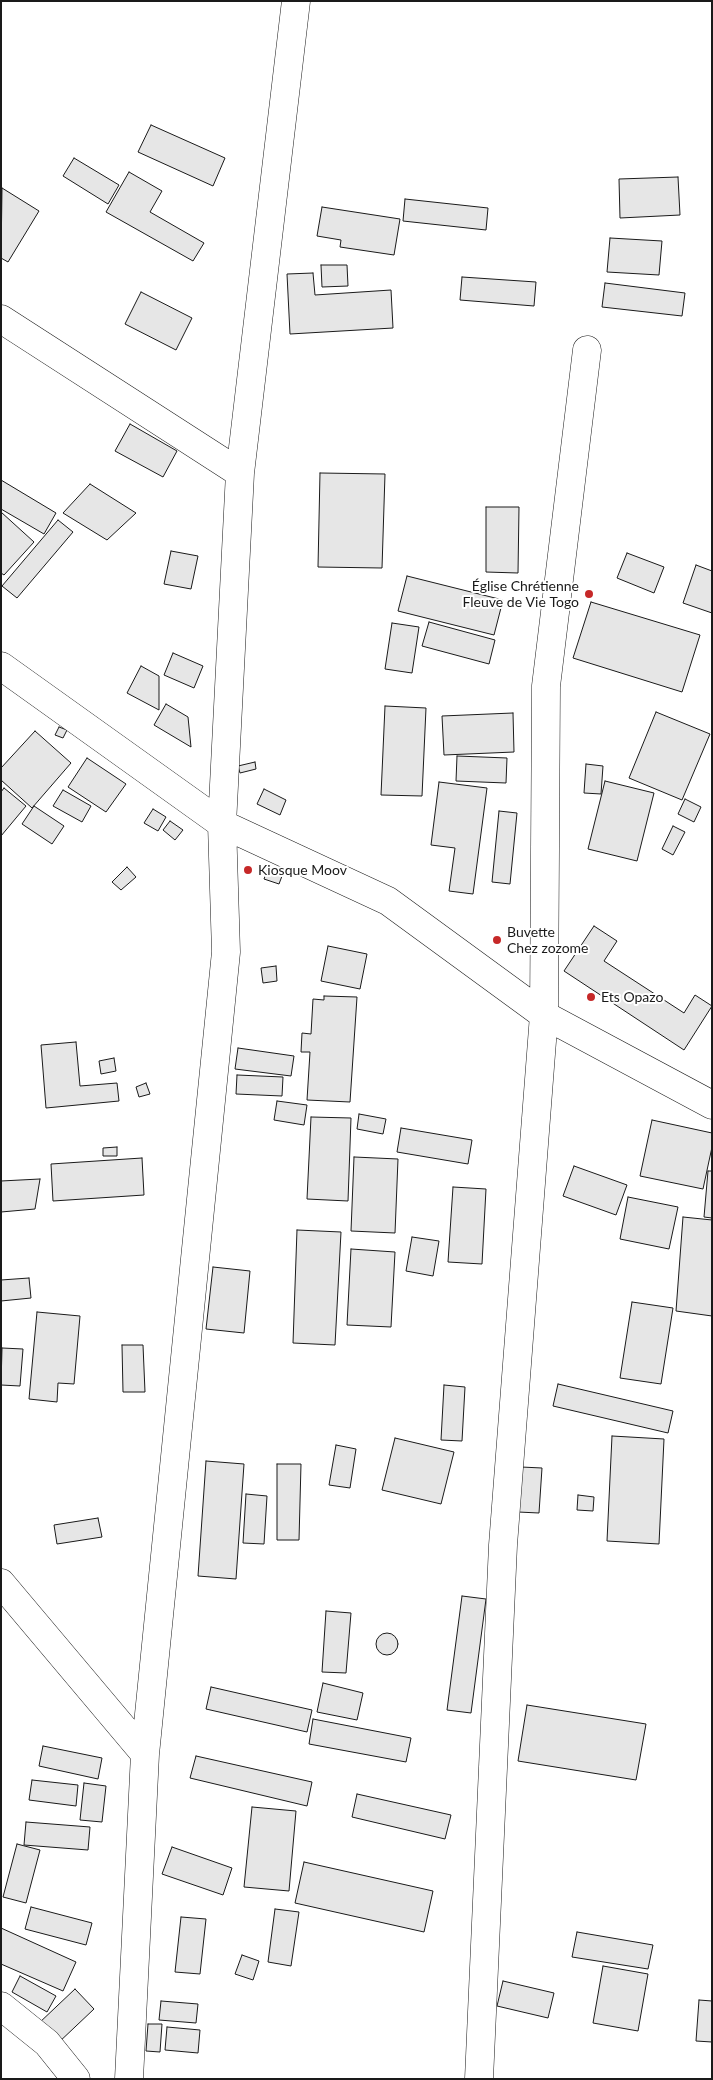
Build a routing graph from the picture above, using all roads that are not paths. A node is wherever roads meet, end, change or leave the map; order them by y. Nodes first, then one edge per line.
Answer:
1 (296, 1) edge
2 (1, 319) edge
3 (587, 350) dead end
4 (240, 473) junction
5 (1, 666) edge
6 (222, 824) junction
7 (544, 1015) junction
8 (712, 1105) edge
9 (1, 1583) edge
10 (145, 1754) junction
11 (1, 2006) edge
12 (130, 2078) edge
13 (76, 2079) edge
14 (479, 2079) edge

1 - 4 street
2 - 4 street
3 - 7 street
4 - 6 street
5 - 6 street
6 - 7 street
6 - 10 street
7 - 8 street
7 - 14 street
9 - 10 street
10 - 12 street
11 - 13 street

